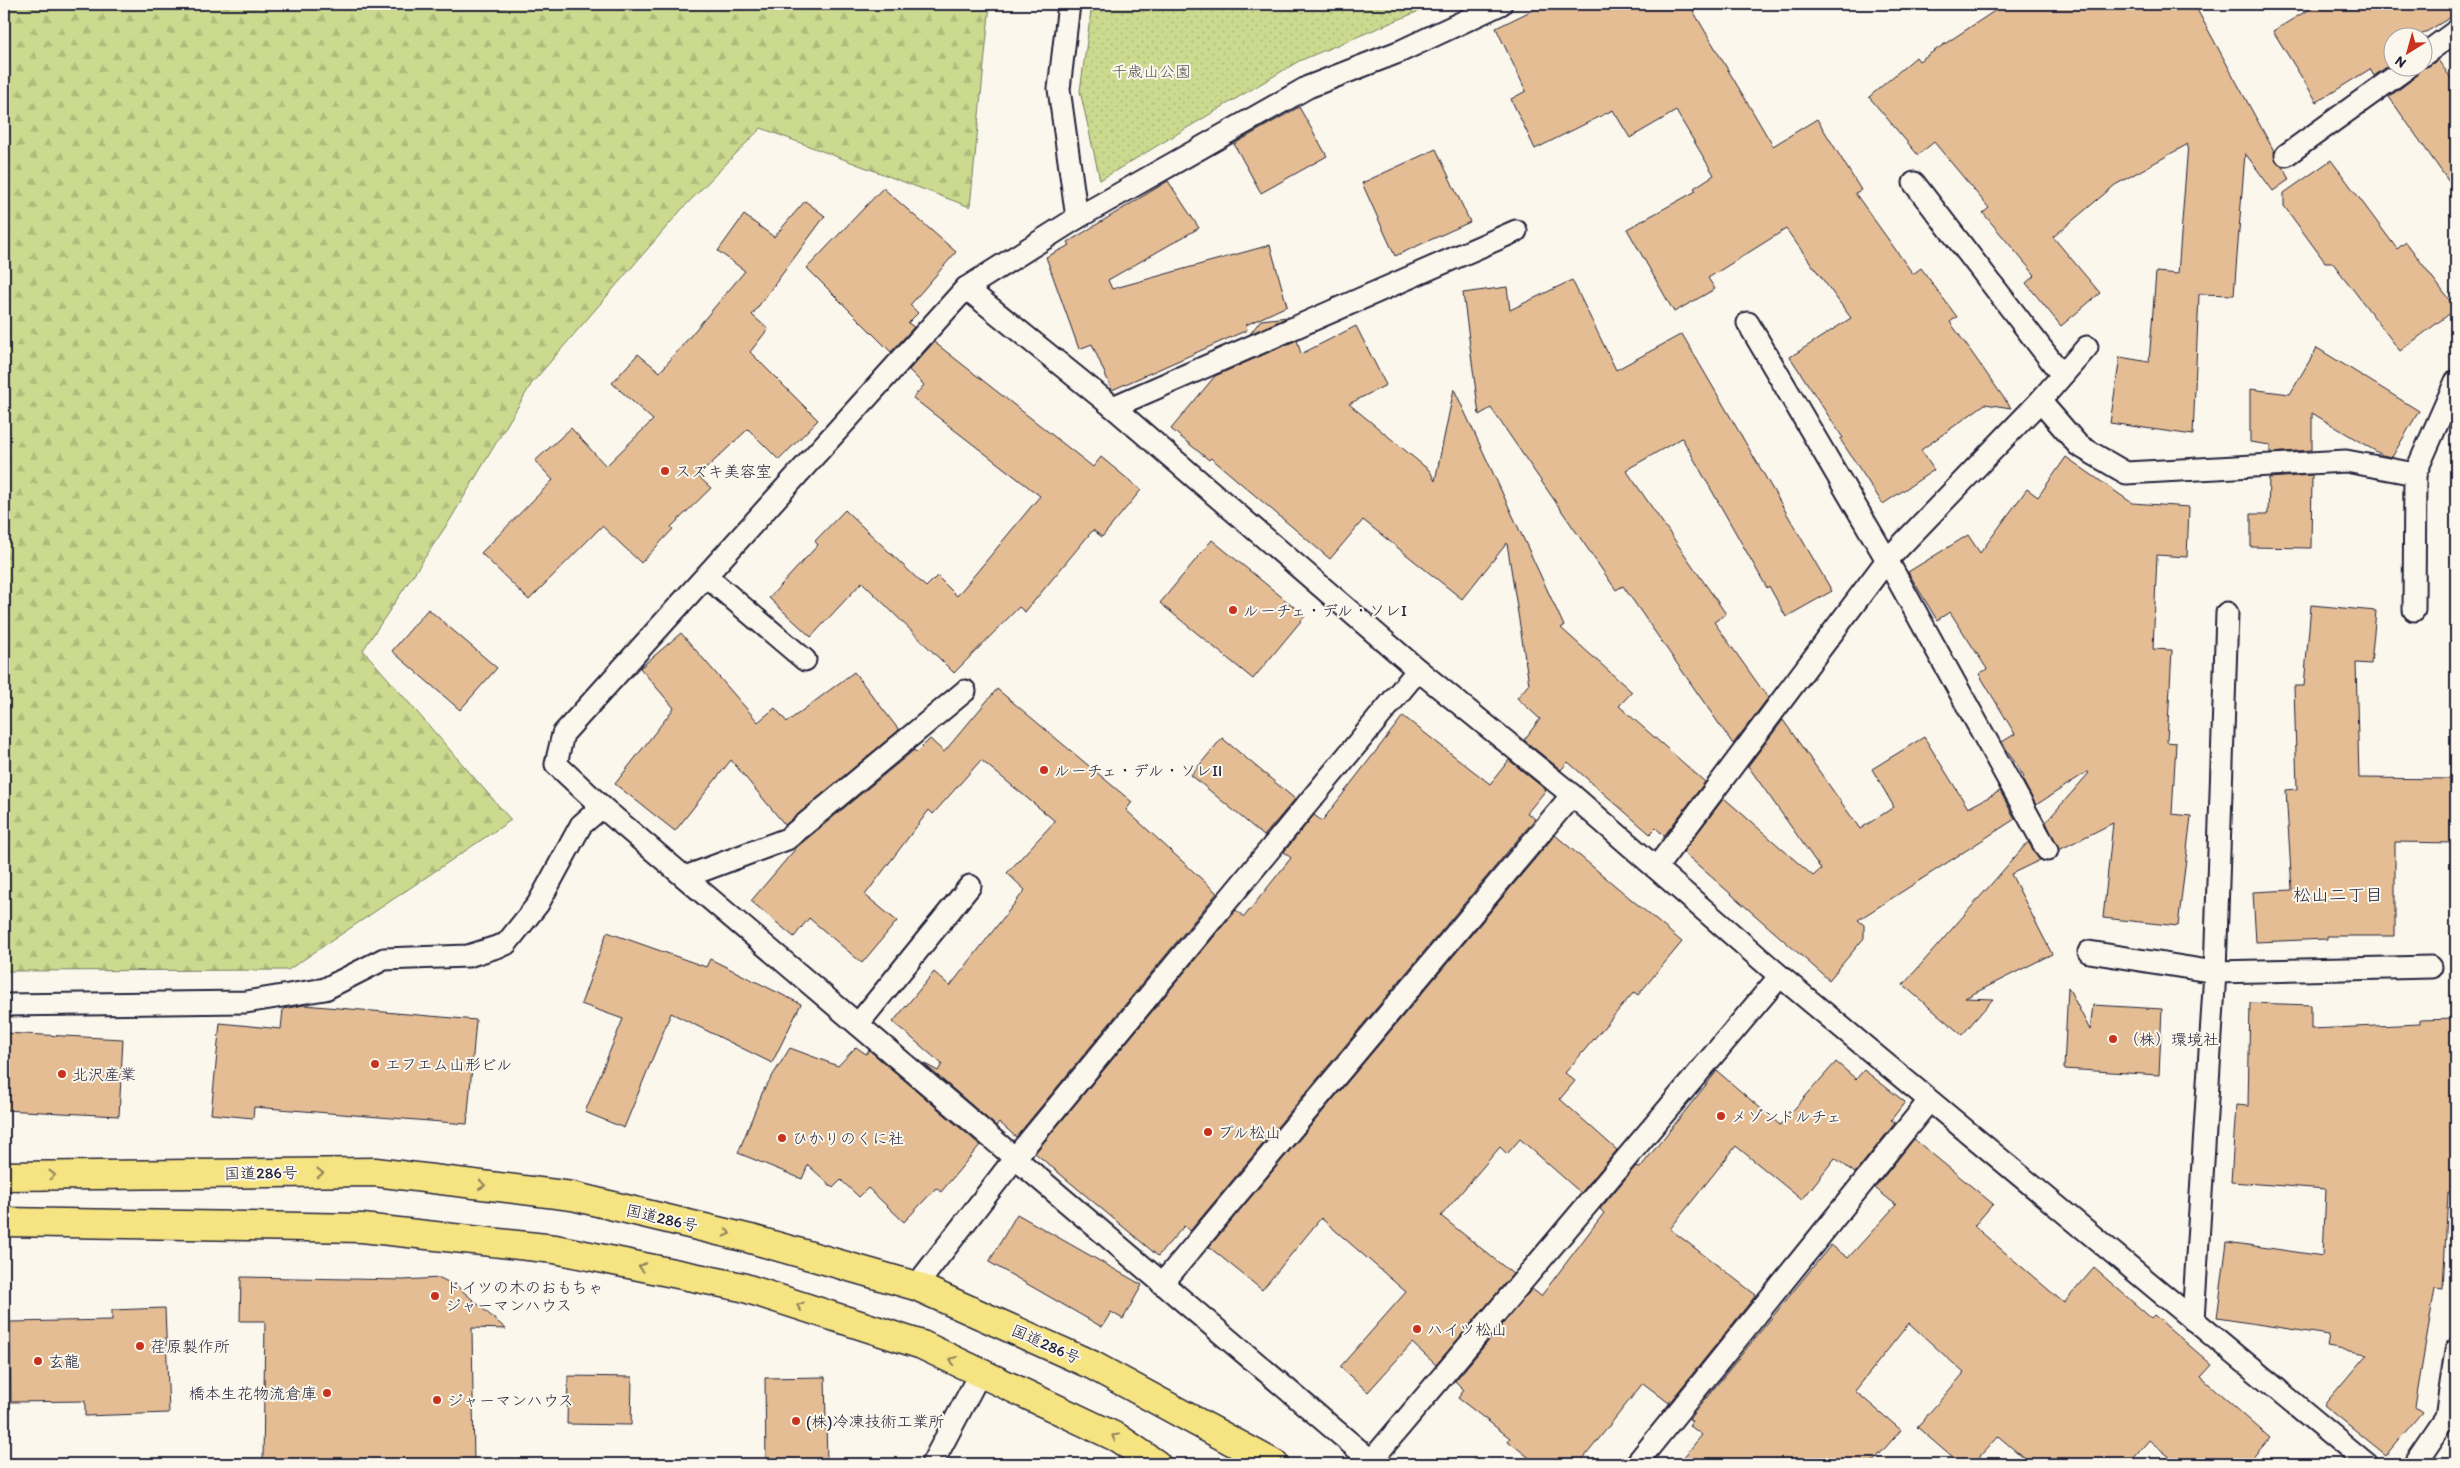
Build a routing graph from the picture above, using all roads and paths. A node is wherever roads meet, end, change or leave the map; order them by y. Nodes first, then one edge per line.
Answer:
1 (1069, 4) edge
2 (1501, 4) edge
3 (2456, 31) edge
4 (2432, 49) edge
5 (2393, 78) edge
6 (2286, 155) dead end
7 (1914, 183) dead end
8 (1077, 218) junction
9 (1516, 231) dead end
10 (966, 288) junction
11 (1748, 324) dead end
12 (2087, 347) dead end
13 (2062, 376) junction
14 (2456, 381) edge
15 (2040, 401) junction
16 (1113, 406) junction
17 (2415, 474) junction
18 (1887, 560) junction
19 (706, 576) junction
20 (2414, 610) dead end
21 (2227, 613) dead end
22 (805, 660) dead end
23 (1418, 670) junction
24 (965, 690) dead end
25 (1572, 795) junction
26 (602, 806) junction
27 (2047, 850) dead end
28 (1656, 868) junction
29 (685, 877) junction
30 (970, 886) dead end
31 (2089, 952) dead end
32 (2431, 967) dead end
33 (2215, 972) junction
34 (1780, 976) junction
35 (4, 1005) edge
36 (858, 1024) junction
37 (1929, 1102) junction
38 (1015, 1158) junction
39 (4, 1176) edge
40 (4, 1222) edge
41 (1162, 1284) junction
42 (916, 1286) junction
43 (2193, 1320) junction
44 (2456, 1350) edge
45 (980, 1372) junction
46 (1373, 1462) edge
47 (932, 1464) edge
48 (1156, 1464) edge
49 (1274, 1464) edge
50 (1636, 1464) edge
51 (2367, 1464) edge
52 (2414, 1464) edge

1 - 8 lane
2 - 8 lane
3 - 4 lane
5 - 6 lane
7 - 13 lane
8 - 10 lane
9 - 16 lane
10 - 16 lane
10 - 19 lane
11 - 18 lane
12 - 13 lane
13 - 15 lane
14 - 17 lane
15 - 17 lane
15 - 18 lane
16 - 23 lane
17 - 20 lane
18 - 27 lane
18 - 28 lane
19 - 22 lane
19 - 26 lane
21 - 33 lane
23 - 25 lane
23 - 38 lane
24 - 29 lane
25 - 28 lane
25 - 41 lane
26 - 29 lane
26 - 35 lane
28 - 34 lane
29 - 36 lane
30 - 36 lane
31 - 33 lane
32 - 33 lane
33 - 43 lane
34 - 37 lane
34 - 46 lane
36 - 38 lane
37 - 43 lane
37 - 50 lane
38 - 41 lane
38 - 42 lane
39 -> 42 highway, 国道286号
45 -> 40 highway
41 - 46 lane
42 - 49 highway, 国道286号
43 - 51 lane
44 - 52 lane
45 - 47 lane
48 -> 45 highway

